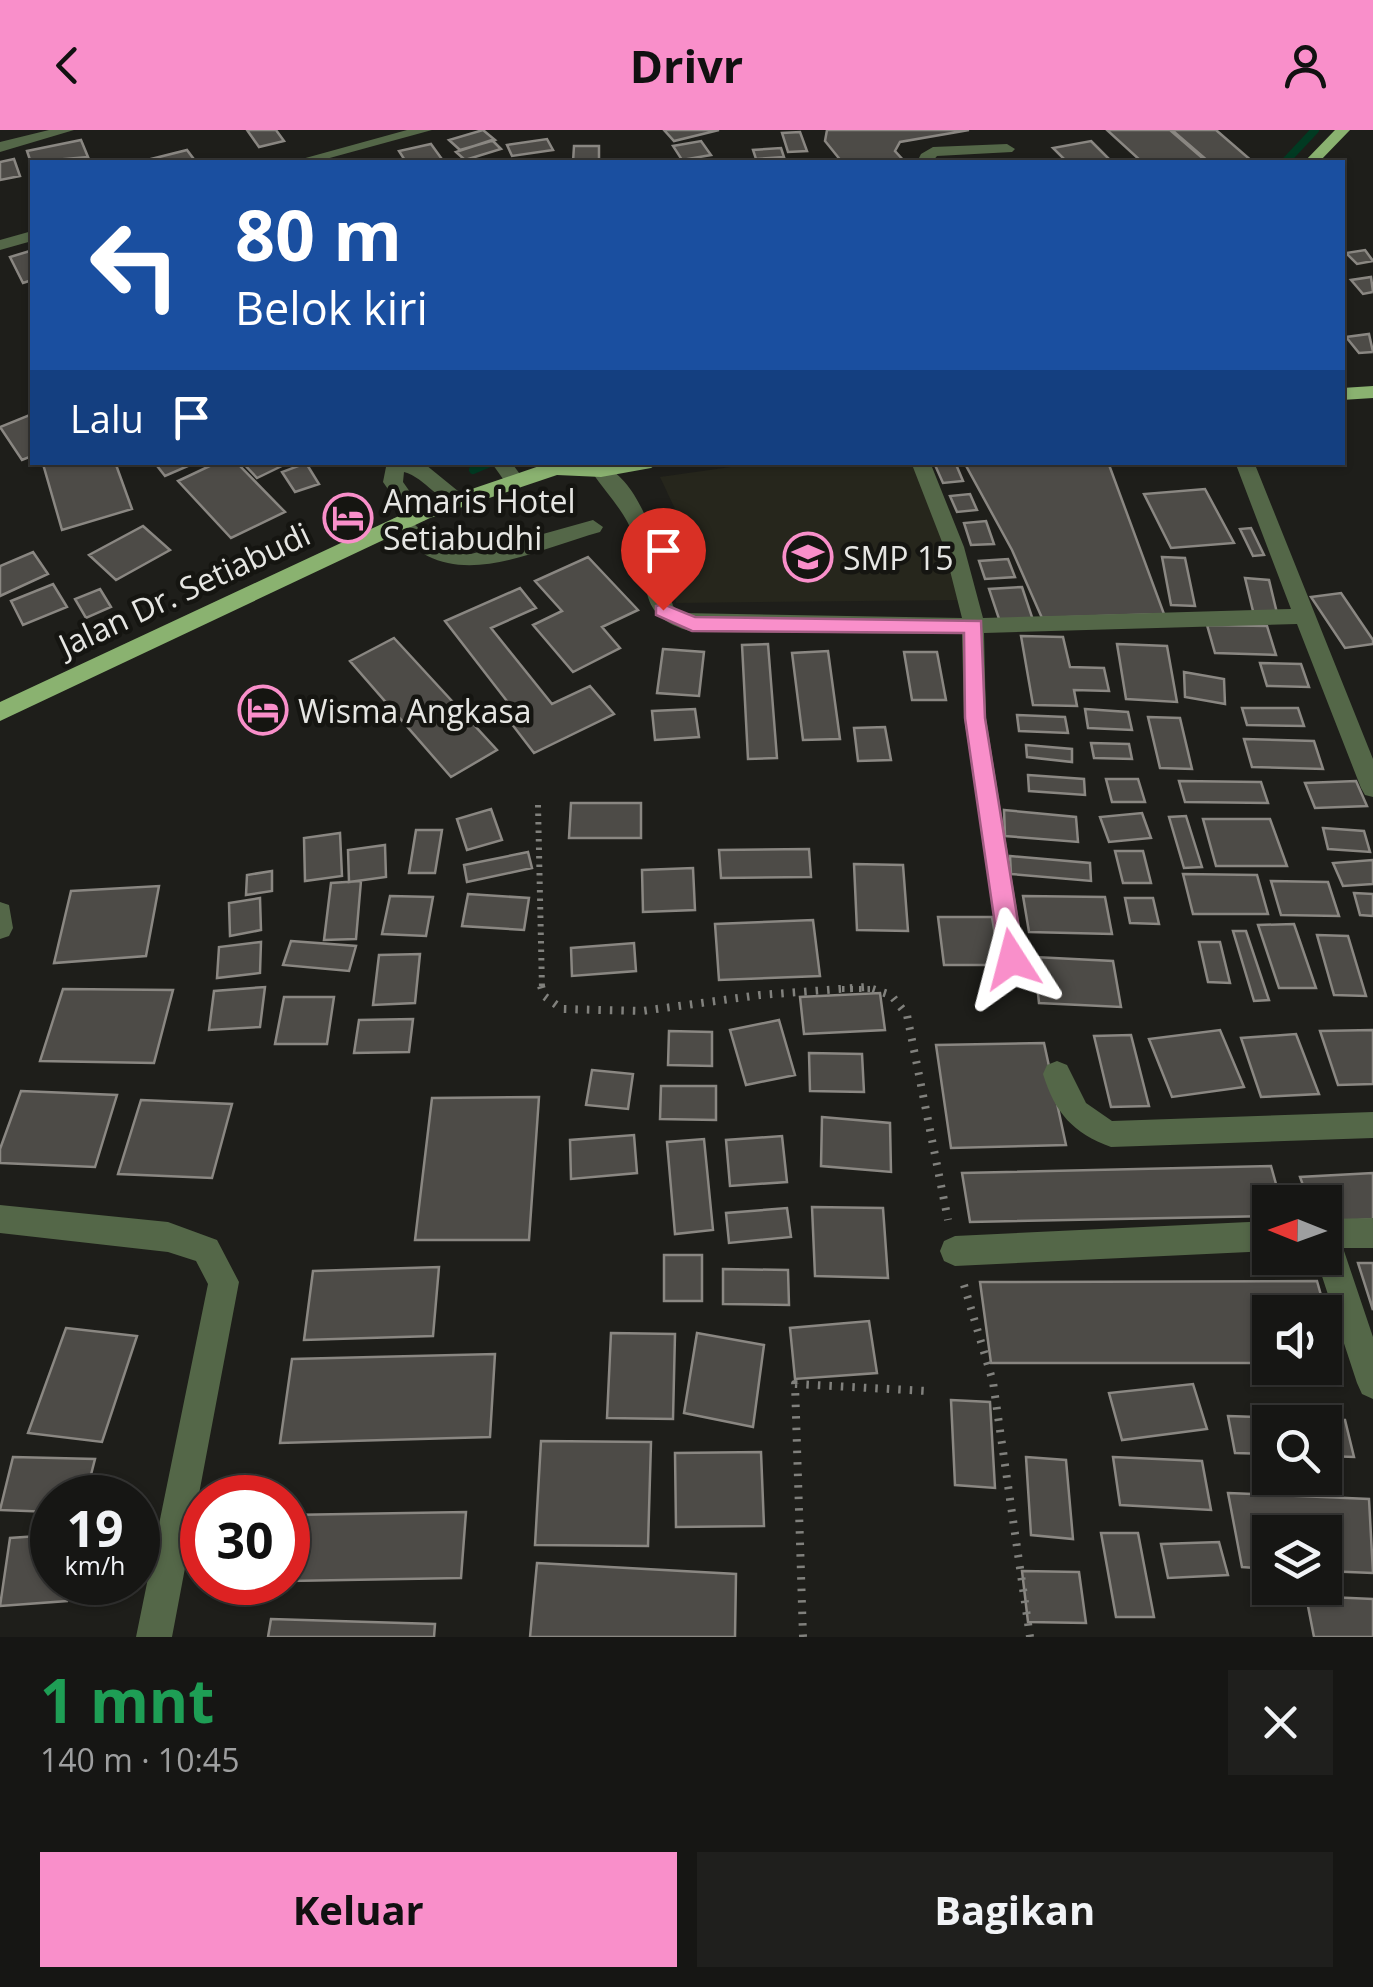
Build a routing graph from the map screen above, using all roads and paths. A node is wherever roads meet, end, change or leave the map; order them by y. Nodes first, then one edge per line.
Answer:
1 (67, 130) edge
2 (426, 130) edge
3 (1341, 130) edge
4 (0, 147) edge
5 (1007, 149) dead end
6 (307, 160) edge
7 (925, 160) edge
8 (1312, 160) edge
9 (30, 237) edge
10 (0, 245) edge
11 (1373, 392) edge
12 (1345, 394) edge
13 (396, 465) edge
14 (401, 465) edge
15 (502, 465) edge
16 (557, 465) edge
17 (634, 465) edge
18 (921, 465) edge
19 (1245, 465) edge
20 (601, 471) junction
21 (515, 481) junction
22 (459, 500) junction
23 (409, 519) junction
24 (593, 526) dead end
25 (1304, 616) junction
26 (974, 626) junction
27 (0, 712) edge
28 (1373, 788) edge
29 (538, 805) dead end
30 (0, 912) edge
31 (0, 928) edge
32 (1012, 959) dead end
33 (1056, 1074) dead end
34 (1373, 1125) edge
35 (0, 1219) edge
36 (1373, 1233) edge
37 (1342, 1236) edge
38 (1252, 1237) edge
39 (954, 1251) junction
40 (1337, 1275) edge
41 (1373, 1384) edge
42 (927, 1391) dead end
43 (154, 1637) edge
44 (803, 1637) edge
45 (1030, 1637) edge

1 - 4 street
2 - 6 street
3 - 8 main road
5 - 7 street
9 - 10 street
11 - 12 main road
13 - 23 street
14 - 22 street
15 - 21 street
16 - 20 main road, Jalan Dr. Setiabudi
16 - 21 main road, Jalan Dr. Setiabudi
17 - 20 main road, Jalan Dr. Setiabudi
18 - 26 street
19 - 25 street
20 - 26 street
21 - 22 main road, Jalan Dr. Setiabudi
22 - 23 main road, Jalan Dr. Setiabudi
23 - 24 street
23 - 27 main road, Jalan Dr. Setiabudi
25 - 26 street
25 - 28 street
26 - 32 street
29 - 39 path
30 - 31 street
33 - 34 street
35 - 43 street
36 - 37 street
38 - 39 street
39 - 45 path
40 - 41 street
42 - 44 path

